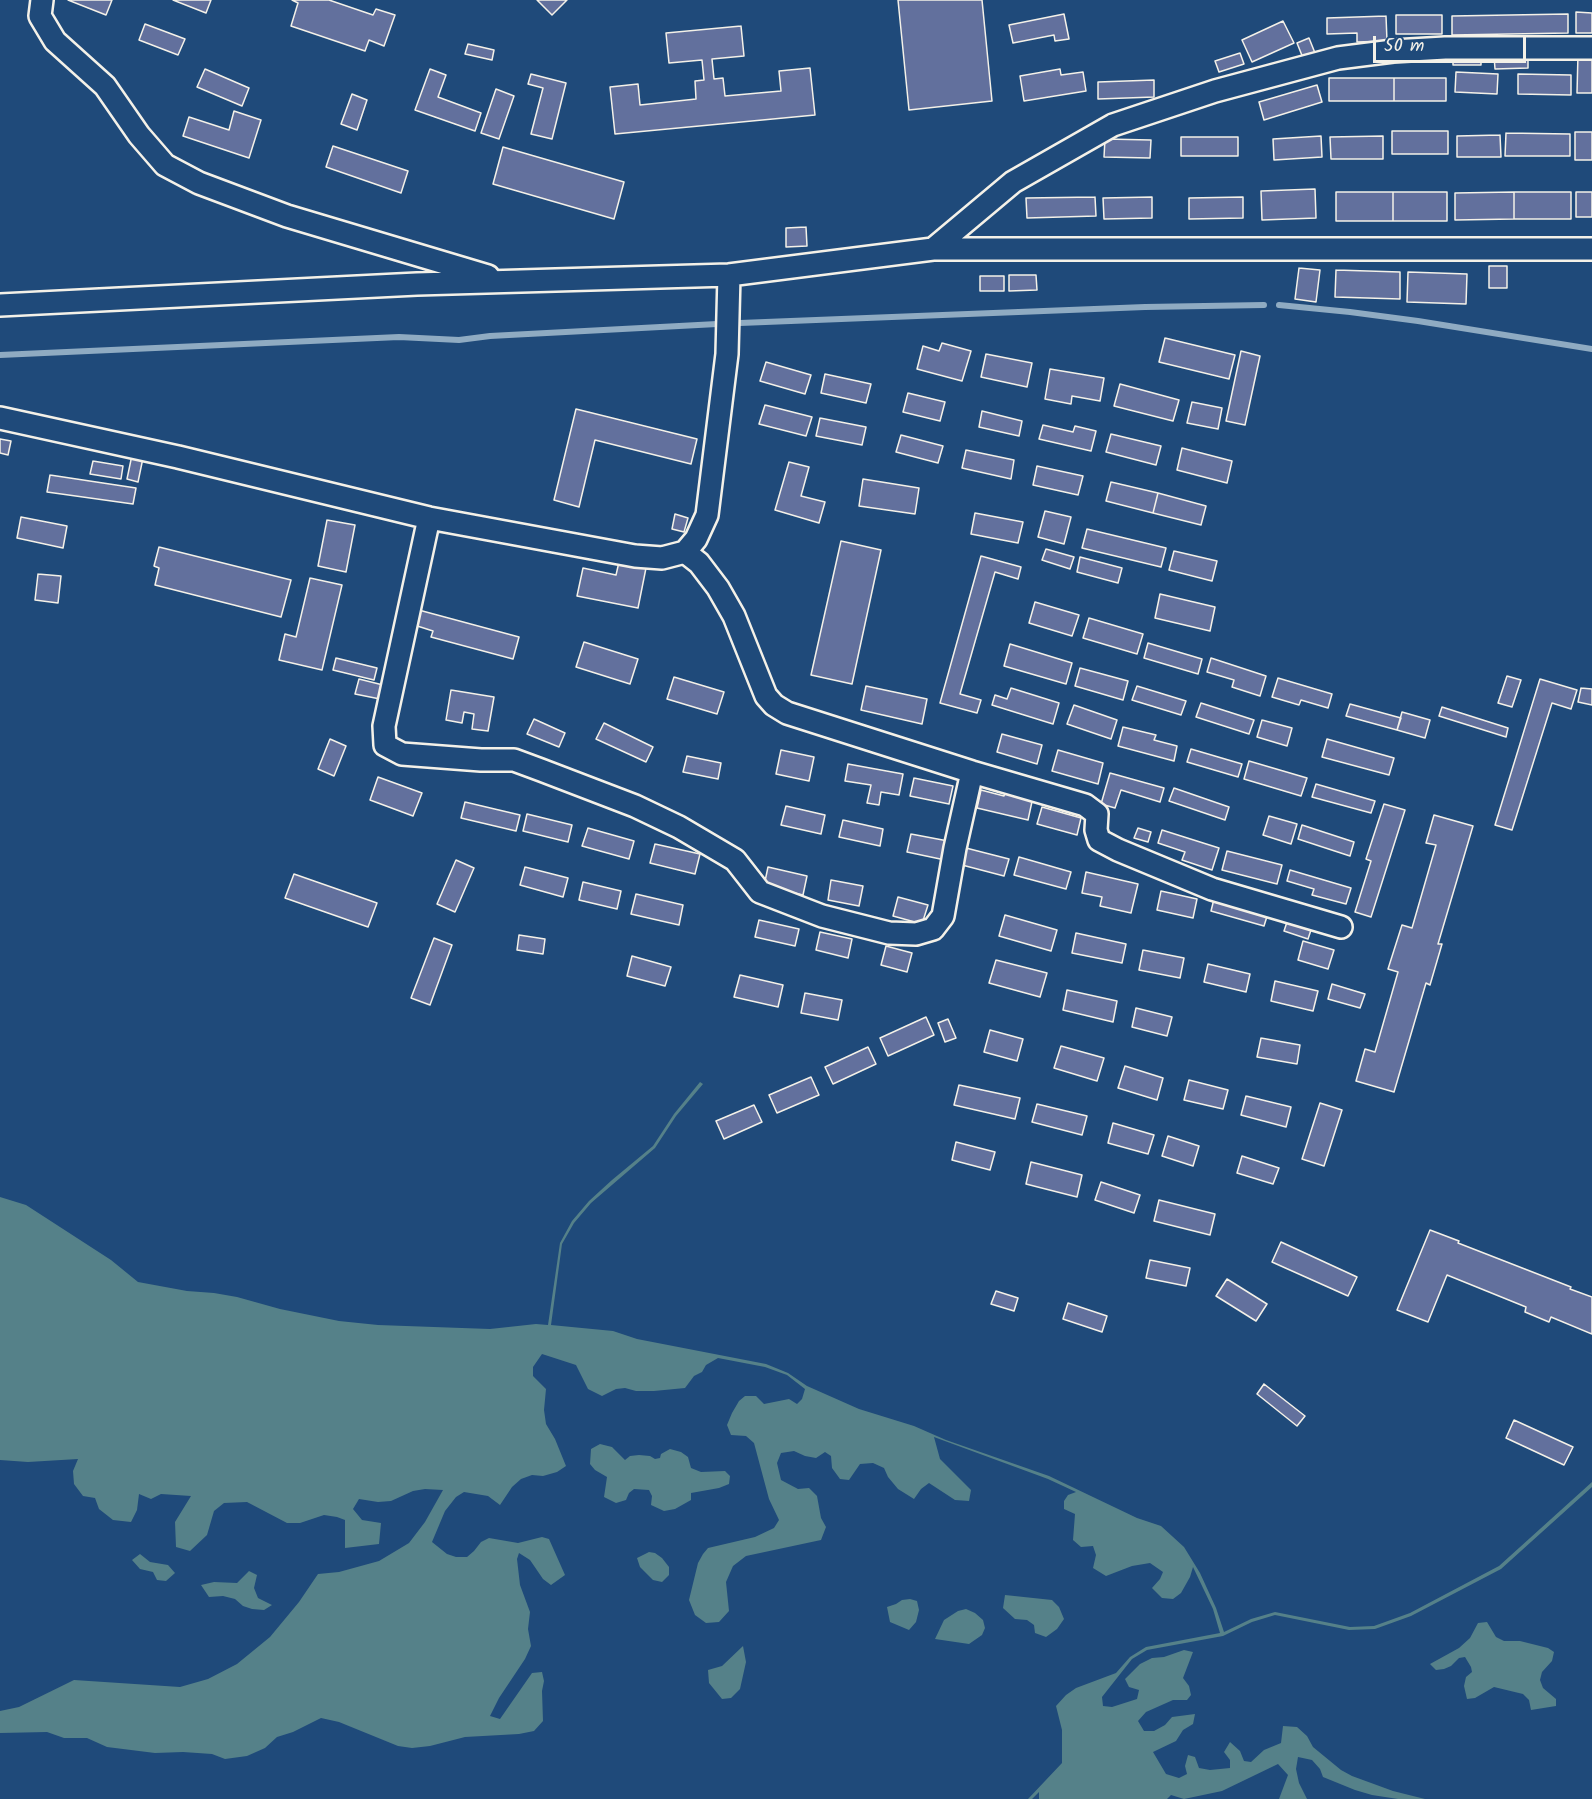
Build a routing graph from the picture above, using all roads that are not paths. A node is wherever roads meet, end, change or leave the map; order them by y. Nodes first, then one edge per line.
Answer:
1 (42, 0) edge
2 (1592, 48) edge
3 (933, 249) junction
4 (1592, 249) edge
5 (729, 275) junction
6 (506, 281) junction
7 (0, 305) edge
8 (0, 418) edge
9 (429, 518) junction
10 (685, 552) junction
11 (972, 772) junction
12 (1341, 927) dead end

1 - 6 street
2 - 3 street
3 - 4 street
3 - 5 street
5 - 6 street
5 - 10 street
6 - 7 street
8 - 9 street
9 - 10 street
9 - 11 street
10 - 11 street
11 - 12 street

